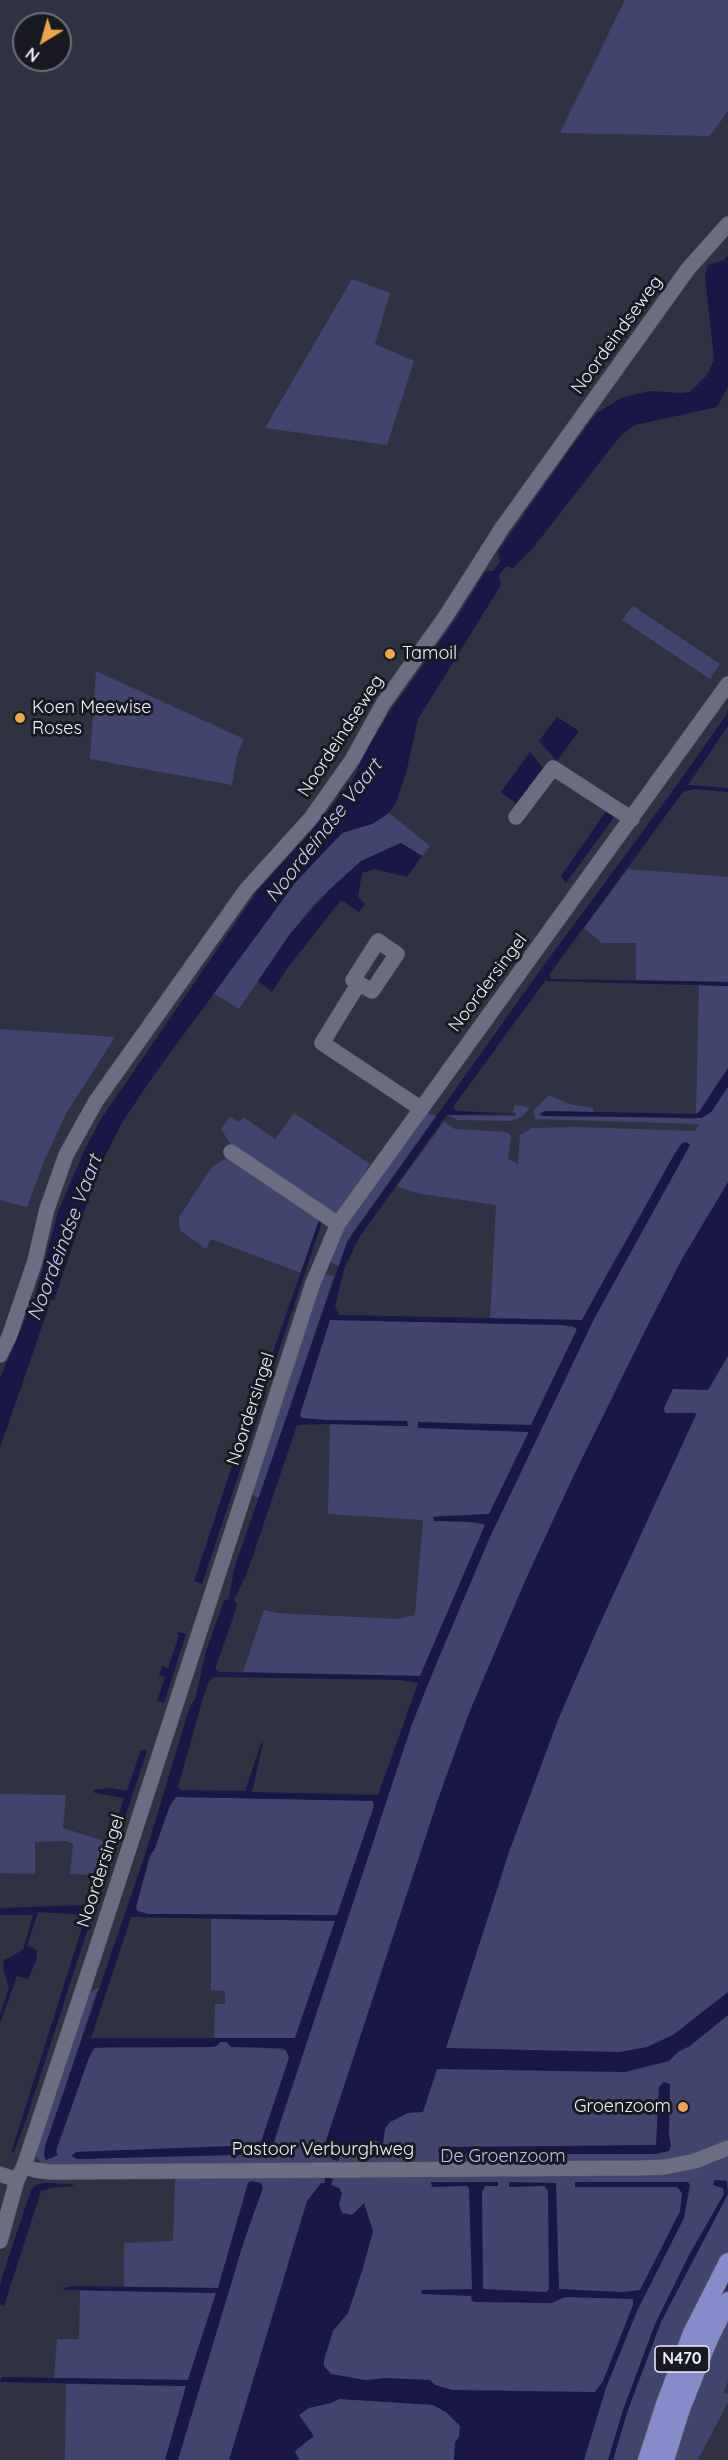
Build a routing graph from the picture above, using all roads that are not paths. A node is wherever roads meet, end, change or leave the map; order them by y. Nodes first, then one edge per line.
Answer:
1 (728, 224) edge
2 (722, 242) edge
3 (728, 684) edge
4 (516, 817) dead end
5 (632, 819) junction
6 (358, 983) dead end
7 (420, 1108) junction
8 (231, 1152) dead end
9 (338, 1224) junction
10 (0, 1355) edge
11 (728, 2148) edge
12 (20, 2173) junction
13 (0, 2175) edge
14 (0, 2241) edge
15 (728, 2262) edge
16 (728, 2301) edge
17 (647, 2460) edge
18 (665, 2460) edge

1 - 2 street, Noordeindseweg
2 - 10 street, Noordeindseweg
3 - 5 street, Noordersingel
4 - 5 street
5 - 7 street, Noordersingel
6 - 7 street
7 - 9 street, Noordersingel
8 - 9 street
9 - 12 street, Noordersingel
11 - 12 street, Pastoor Verburghweg
12 - 13 street, Pastoor Verburghweg
12 - 14 street, Noordersingel
15 - 17 main road, N470
16 - 18 main road, N470

